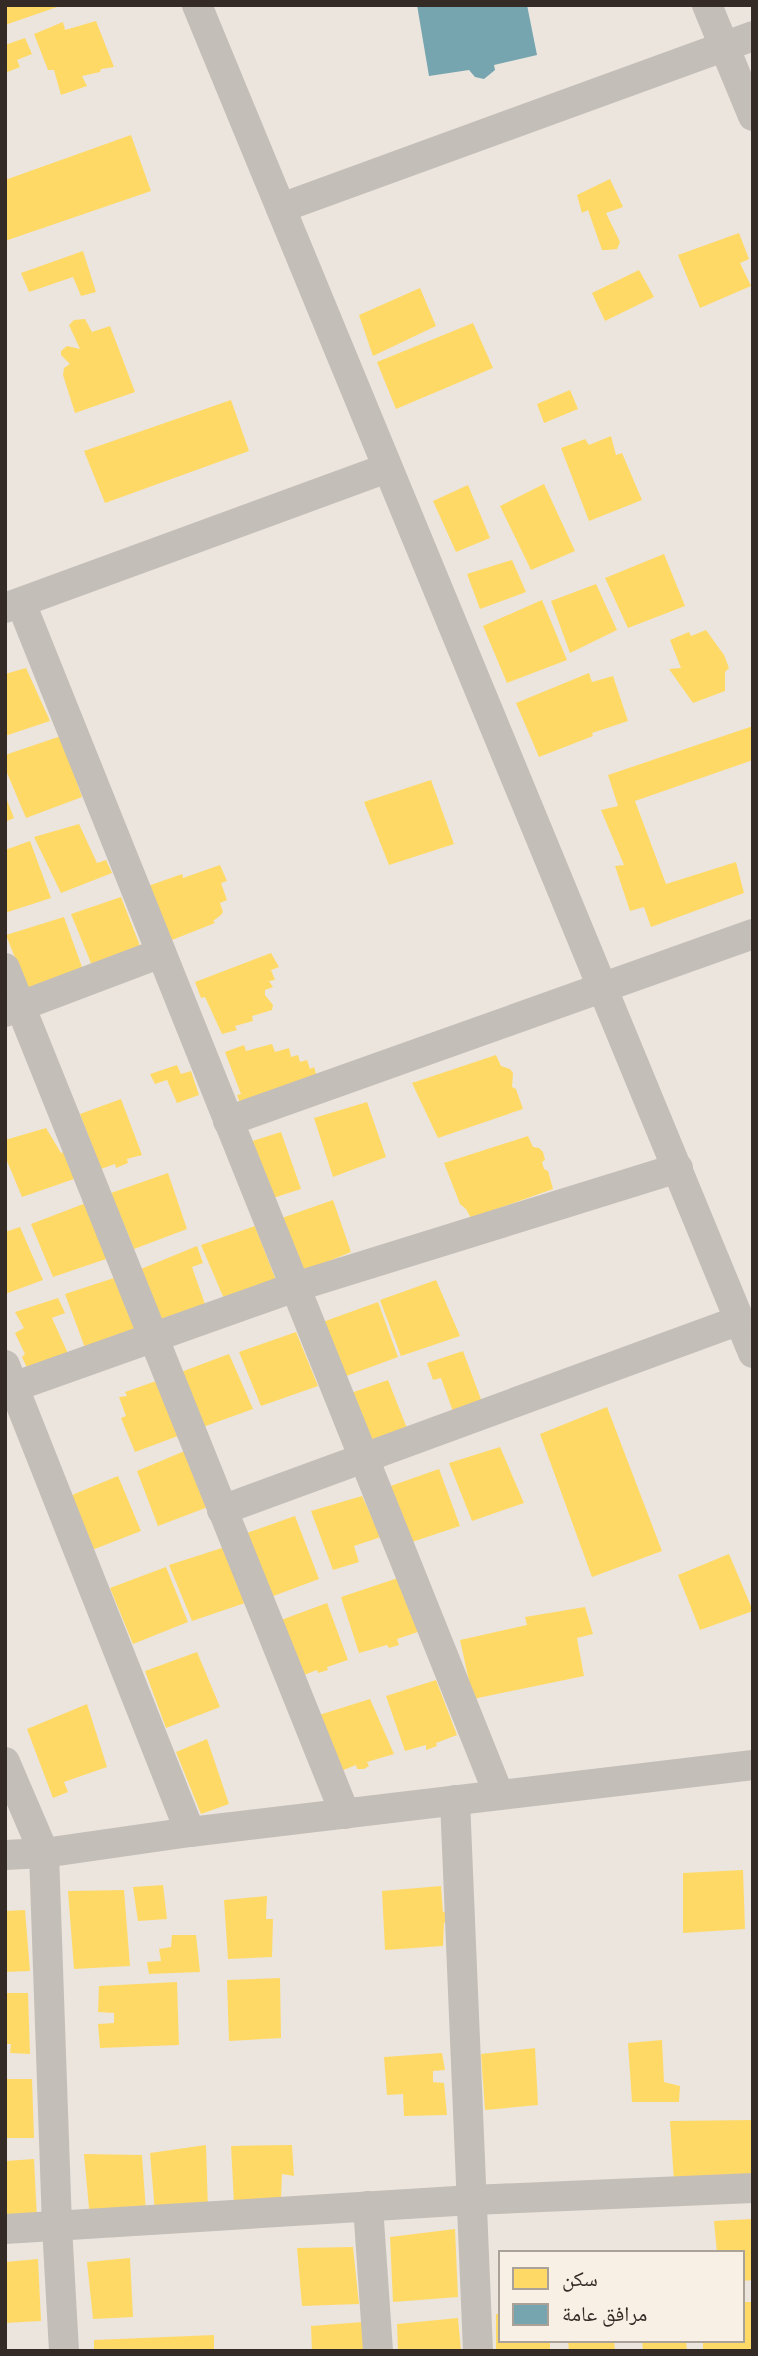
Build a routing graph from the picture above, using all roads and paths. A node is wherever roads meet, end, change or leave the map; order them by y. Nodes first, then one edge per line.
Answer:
1 (197, 5) edge
2 (707, 5) edge
3 (753, 36) edge
4 (724, 46) junction
5 (753, 116) edge
6 (281, 208) junction
7 (387, 468) junction
8 (13, 605) edge
9 (753, 934) edge
10 (161, 953) junction
11 (5, 968) edge
12 (604, 987) junction
13 (13, 1009) edge
14 (228, 1121) junction
15 (678, 1168) junction
16 (295, 1287) junction
17 (740, 1320) junction
18 (153, 1338) junction
19 (753, 1353) edge
20 (8, 1381) edge
21 (364, 1458) junction
22 (222, 1510) junction
23 (5, 1762) edge
24 (753, 1765) edge
25 (499, 1795) junction
26 (456, 1800) junction
27 (345, 1814) junction
28 (190, 1832) junction
29 (44, 1853) junction
30 (5, 1855) edge
31 (753, 2188) edge
32 (472, 2200) junction
33 (368, 2206) junction
34 (57, 2226) junction
35 (5, 2230) edge
36 (64, 2351) edge
37 (378, 2351) edge
38 (478, 2351) edge

1 - 6 street
2 - 4 street
3 - 4 street
4 - 5 street
4 - 6 street
6 - 7 street
7 - 8 street
7 - 12 street
8 - 10 street
9 - 12 street
10 - 13 street
10 - 14 street
11 - 13 street
12 - 14 street
12 - 15 street
13 - 18 street
14 - 16 street
15 - 16 street
15 - 17 street
16 - 18 street
16 - 21 street
17 - 19 street
17 - 21 street
18 - 20 street
18 - 22 street
20 - 28 street
21 - 22 street
21 - 25 street
22 - 27 street
23 - 29 street
24 - 25 street
25 - 26 street
26 - 27 street
26 - 32 street
27 - 28 street
28 - 29 street
29 - 30 street
29 - 34 street
31 - 32 street
32 - 33 street
32 - 38 street
33 - 34 street
33 - 37 street
34 - 35 street
34 - 36 street

